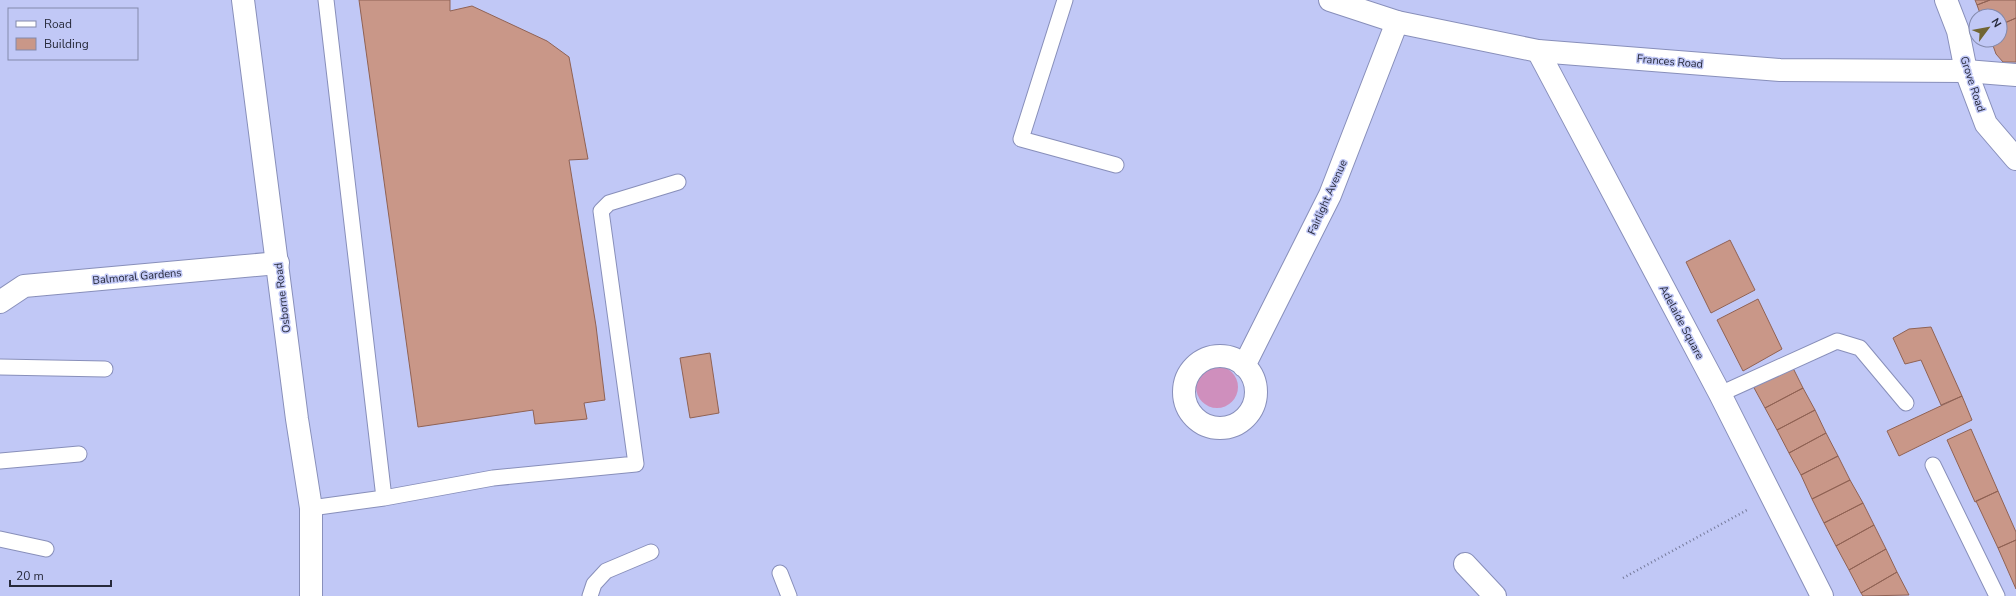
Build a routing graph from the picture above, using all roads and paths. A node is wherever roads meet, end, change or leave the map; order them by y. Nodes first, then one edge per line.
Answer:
1 (243, 0) edge
2 (326, 0) edge
3 (1065, 0) edge
4 (1330, 0) edge
5 (1946, 0) edge
6 (1397, 22) junction
7 (1538, 51) junction
8 (1966, 71) junction
9 (2016, 75) edge
10 (2016, 159) edge
11 (1116, 165) dead end
12 (678, 182) dead end
13 (278, 263) junction
14 (0, 302) edge
15 (1244, 366) dead end
16 (0, 367) edge
17 (105, 369) dead end
18 (1720, 394) junction
19 (1906, 403) dead end
20 (79, 454) dead end
21 (0, 461) edge
22 (1934, 465) dead end
23 (1772, 496) junction
24 (384, 498) junction
25 (311, 508) junction
26 (0, 539) edge
27 (46, 549) dead end
28 (651, 552) dead end
29 (1464, 564) dead end
30 (780, 573) dead end
31 (1623, 578) dead end
32 (311, 596) edge
33 (590, 596) edge
34 (789, 596) edge
35 (1495, 596) edge
36 (1822, 596) edge
37 (1997, 596) edge

1 - 13 street, Osborne Road
2 - 24 lane
3 - 11 lane
4 - 6 street, Frances Road
5 - 8 street, Grove Road
6 - 7 street, Frances Road
6 - 15 street, Fairlight Avenue
7 - 8 street, Frances Road
7 - 18 street, Adelaide Square
8 - 9 street, Frances Road
8 - 10 street, Grove Road
12 - 24 lane
13 - 14 street, Balmoral Gardens
13 - 25 street, Osborne Road
16 - 17 lane
18 - 19 lane
18 - 23 street, Adelaide Square
20 - 21 lane
22 - 37 lane
23 - 31 path
23 - 36 street, Adelaide Square
24 - 25 lane
25 - 32 street, Osborne Road
26 - 27 lane
28 - 33 lane
29 - 35 street
30 - 34 lane

